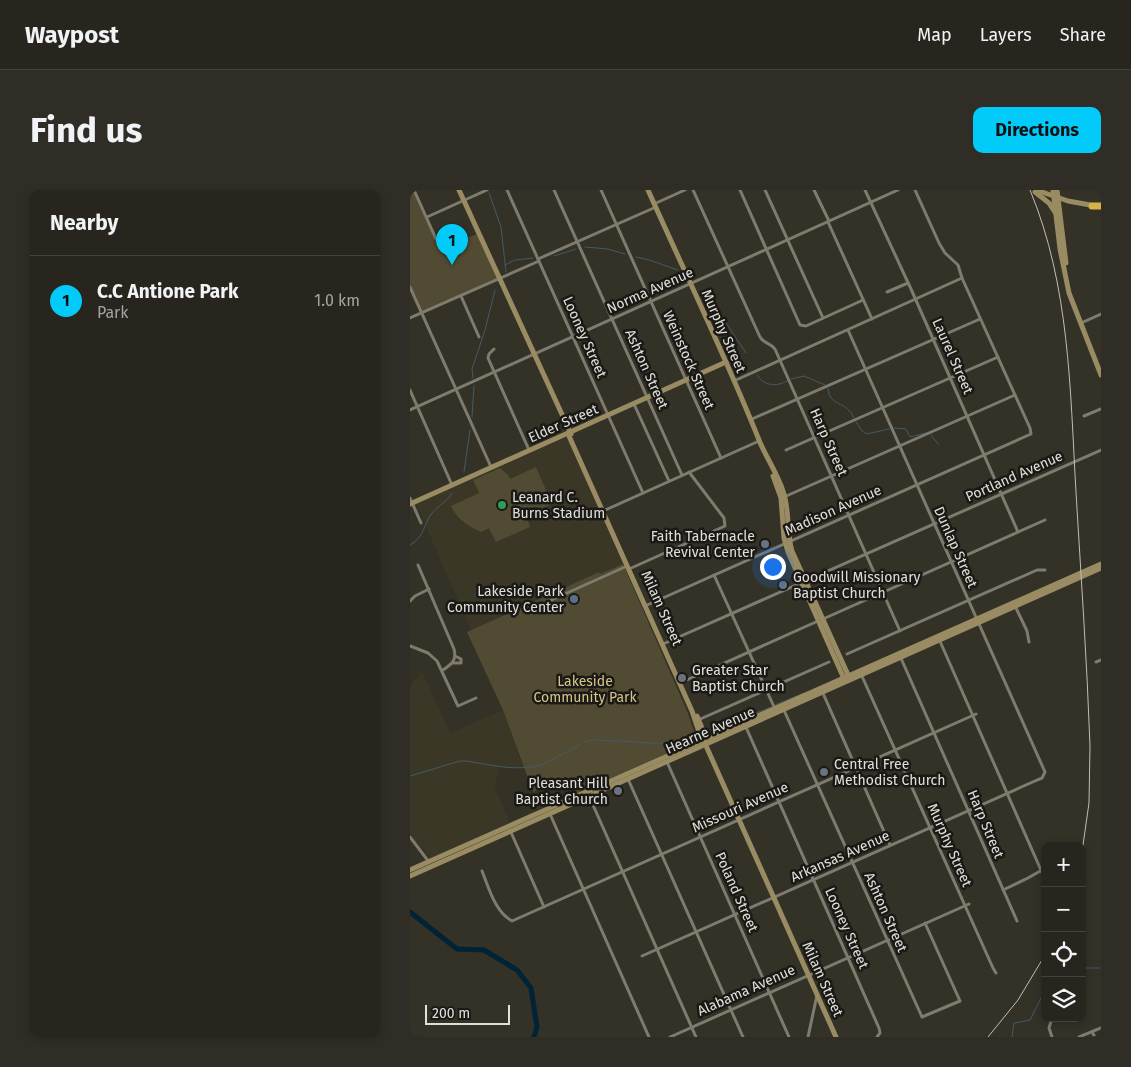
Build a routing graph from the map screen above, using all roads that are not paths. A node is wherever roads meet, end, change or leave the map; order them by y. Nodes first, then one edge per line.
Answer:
1 (414, 190) edge
2 (459, 190) edge
3 (487, 190) edge
4 (507, 190) edge
5 (554, 190) edge
6 (601, 190) edge
7 (648, 190) edge
8 (685, 190) edge
9 (693, 190) edge
10 (740, 190) edge
11 (765, 190) edge
12 (814, 190) edge
13 (865, 190) edge
14 (898, 190) edge
15 (915, 190) edge
16 (1034, 190) edge
17 (1053, 190) edge
18 (1057, 190) edge
19 (1057, 197) junction
20 (464, 200) junction
21 (870, 202) junction
22 (1072, 202) junction
23 (655, 205) junction
24 (1092, 206) joint
25 (1101, 207) edge
26 (1060, 213) junction
27 (427, 217) junction
28 (828, 222) junction
29 (616, 224) junction
30 (1058, 232) junction
31 (436, 239) dead end
32 (787, 240) junction
33 (577, 242) junction
34 (767, 250) junction
35 (539, 260) junction
36 (728, 267) junction
37 (962, 278) junction
38 (500, 279) junction
39 (908, 283) junction
40 (691, 284) junction
41 (1068, 286) junction
42 (410, 287) edge
43 (887, 292) dead end
44 (461, 296) junction
45 (863, 300) junction
46 (915, 300) junction
47 (651, 302) junction
48 (422, 313) junction
49 (1101, 314) edge
50 (410, 318) edge
51 (823, 318) junction
52 (980, 319) junction
53 (612, 320) junction
54 (872, 320) junction
55 (1080, 323) junction
56 (848, 330) junction
57 (479, 337) dead end
58 (573, 337) junction
59 (933, 339) junction
60 (494, 349) dead end
61 (534, 355) junction
62 (998, 356) junction
63 (780, 360) junction
64 (726, 362) junction
65 (864, 369) junction
66 (494, 372) junction
67 (1100, 372) edge
68 (950, 378) junction
69 (686, 380) junction
70 (734, 381) junction
71 (410, 390) edge
72 (456, 390) junction
73 (1015, 395) junction
74 (647, 398) junction
75 (797, 399) junction
76 (634, 404) junction
77 (418, 407) junction
78 (882, 408) junction
79 (1101, 409) edge
80 (410, 410) edge
81 (608, 415) junction
82 (967, 416) junction
83 (1084, 416) dead end
84 (752, 419) junction
85 (569, 432) junction
86 (815, 438) junction
87 (759, 440) junction
88 (899, 447) junction
89 (529, 450) junction
90 (786, 450) dead end
91 (1101, 450) edge
92 (984, 455) junction
93 (721, 458) junction
94 (491, 467) junction
95 (689, 472) junction
96 (682, 475) junction
97 (832, 476) junction
98 (669, 481) junction
99 (452, 485) junction
100 (916, 485) junction
101 (643, 493) junction
102 (1001, 494) junction
103 (783, 497) junction
104 (411, 501) edge
105 (604, 510) junction
106 (849, 515) junction
107 (1045, 520) dead end
108 (421, 523) dead end
109 (933, 524) junction
110 (1018, 532) junction
111 (788, 542) junction
112 (866, 554) junction
113 (950, 562) junction
114 (1101, 564) edge
115 (418, 565) dead end
116 (629, 568) junction
117 (1101, 568) edge
118 (1045, 570) dead end
119 (1089, 571) junction
120 (714, 575) junction
121 (804, 582) junction
122 (428, 589) junction
123 (883, 592) junction
124 (410, 601) edge
125 (968, 601) junction
126 (547, 602) dead end
127 (646, 605) junction
128 (1014, 605) junction
129 (732, 614) junction
130 (821, 620) junction
131 (977, 621) junction
132 (900, 631) junction
133 (938, 639) junction
134 (1029, 642) dead end
135 (664, 644) junction
136 (410, 646) edge
137 (748, 652) junction
138 (848, 654) dead end
139 (455, 656) junction
140 (900, 656) junction
141 (1101, 660) edge
142 (453, 662) junction
143 (829, 662) dead end
144 (1096, 662) dead end
145 (443, 670) junction
146 (861, 673) junction
147 (847, 679) junction
148 (681, 682) junction
149 (765, 690) junction
150 (822, 691) junction
151 (476, 698) dead end
152 (783, 708) junction
153 (776, 711) junction
154 (975, 715) junction
155 (697, 720) junction
156 (744, 724) junction
157 (933, 733) junction
158 (704, 742) junction
159 (895, 750) junction
160 (665, 759) junction
161 (855, 768) junction
162 (1045, 772) joint
163 (627, 776) junction
164 (817, 785) junction
165 (1007, 793) junction
166 (588, 794) junction
167 (778, 802) junction
168 (969, 810) junction
169 (549, 811) junction
170 (739, 819) junction
171 (930, 827) junction
172 (510, 828) junction
173 (410, 837) edge
174 (700, 837) junction
175 (890, 845) junction
176 (661, 854) junction
177 (852, 863) junction
178 (431, 864) junction
179 (1041, 868) edge
180 (414, 870) edge
181 (482, 871) dead end
182 (622, 871) junction
183 (1041, 871) edge
184 (410, 876) edge
185 (813, 880) junction
186 (583, 889) junction
187 (1002, 890) junction
188 (774, 898) junction
189 (969, 904) dead end
190 (965, 906) junction
191 (544, 907) junction
192 (735, 915) junction
193 (1017, 921) dead end
194 (925, 923) junction
195 (696, 932) junction
196 (886, 941) junction
197 (657, 949) junction
198 (642, 956) dead end
199 (848, 958) junction
200 (996, 973) dead end
201 (808, 975) junction
202 (770, 992) junction
203 (817, 994) junction
204 (731, 1010) junction
205 (1051, 1022) edge
206 (692, 1027) junction
207 (1101, 1028) edge
208 (1092, 1032) junction
209 (650, 1037) edge
210 (670, 1037) edge
211 (696, 1037) edge
212 (743, 1037) edge
213 (790, 1037) edge
214 (808, 1037) edge
215 (836, 1037) edge
216 (877, 1037) edge
217 (1052, 1037) edge
218 (1080, 1037) edge
219 (1095, 1037) edge

1 - 27 street
2 - 20 street, Milam Street
3 - 20 street
4 - 35 street, Looney Street
5 - 33 street, Ashton Street
6 - 29 street, Weinstock Street
7 - 23 street, Murphy Street
8 - 23 street
9 - 36 street, Harp Street
10 - 34 street
11 - 32 street
12 - 28 street
13 - 21 street, Laurel Street
14 - 21 street, Norma Avenue
15 - 37 street
16 - 19 street
16 - 30 street
17 - 19 street
18 - 19 street
19 - 22 street
19 - 26 street
19 - 30 street
20 - 27 street
20 - 38 street, Milam Street
21 - 28 street, Norma Avenue
21 - 39 street, Laurel Street
22 - 24 street
22 - 26 street
23 - 29 street
23 - 40 street, Murphy Street
24 - 25 highway
26 - 41 street
27 - 31 street
28 - 32 street, Norma Avenue
28 - 45 street
29 - 33 street
29 - 47 street, Weinstock Street
30 - 41 street
32 - 34 street, Norma Avenue
32 - 51 street
33 - 35 street
33 - 53 street, Ashton Street
34 - 36 street, Norma Avenue
34 - 51 street
35 - 38 street
35 - 58 street, Looney Street
36 - 40 street, Norma Avenue
36 - 63 street, Harp Street
37 - 46 street
37 - 52 street
38 - 44 street
38 - 61 street, Milam Street
39 - 43 street
39 - 46 street, Laurel Street
40 - 47 street, Norma Avenue
40 - 64 street, Murphy Street
41 - 55 street
42 - 48 street
44 - 48 street
44 - 57 street
45 - 51 street
45 - 54 street
46 - 54 street
46 - 59 street, Laurel Street
47 - 53 street, Norma Avenue
47 - 69 street, Weinstock Street
48 - 50 street
48 - 72 street
49 - 55 street
52 - 59 street
52 - 62 street
53 - 58 street, Norma Avenue
53 - 74 street, Ashton Street
54 - 56 street
55 - 67 street
56 - 63 street
56 - 65 street, Dunlap Street
58 - 61 street, Norma Avenue
58 - 81 street, Looney Street
59 - 65 street
59 - 68 street, Laurel Street
60 - 66 street
61 - 66 street, Norma Avenue
61 - 85 street, Milam Street
62 - 68 street
62 - 73 street
63 - 70 street
63 - 75 street, Harp Street
64 - 69 street, Elder Street
64 - 70 street, Murphy Street
65 - 75 street
65 - 78 street, Dunlap Street
66 - 72 street, Norma Avenue
66 - 89 street
68 - 78 street
68 - 82 street, Laurel Street
69 - 74 street, Elder Street
69 - 93 street, Weinstock Street
70 - 84 street, Murphy Street
71 - 77 street
72 - 77 street, Norma Avenue
72 - 94 street
73 - 82 street
73 - 92 street, Madison Avenue
74 - 76 street, Elder Street
74 - 96 street, Ashton Street
75 - 84 street
75 - 86 street, Harp Street
76 - 81 street, Elder Street
76 - 98 street
77 - 80 street, Norma Avenue
77 - 99 street
78 - 86 street
78 - 88 street, Dunlap Street
79 - 83 street
81 - 85 street, Elder Street
81 - 101 street, Looney Street
82 - 88 street
82 - 92 street, Laurel Street
84 - 87 street, Murphy Street
85 - 89 street, Elder Street
85 - 105 street, Milam Street
86 - 90 street
86 - 97 street, Harp Street
87 - 93 street
87 - 103 street, Murphy Street
88 - 97 street
88 - 100 street, Dunlap Street
89 - 94 street, Elder Street
91 - 102 street, Portland Avenue
92 - 100 street, Madison Avenue
92 - 102 street, Laurel Street
93 - 95 street
94 - 99 street, Elder Street
95 - 96 street
95 - 116 street
96 - 98 street
97 - 103 street
97 - 106 street, Harp Street
98 - 101 street
99 - 104 street, Elder Street
100 - 106 street, Madison Avenue
100 - 109 street, Dunlap Street
101 - 105 street
102 - 109 street, Portland Avenue
102 - 110 street, Laurel Street
103 - 111 street, Murphy Street
104 - 108 street
105 - 116 street, Milam Street
106 - 111 street, Madison Avenue
106 - 112 street, Harp Street
107 - 110 street
109 - 112 street, Portland Avenue
109 - 113 street, Dunlap Street
110 - 113 street
111 - 120 street, Madison Avenue
111 - 121 street, Murphy Street
112 - 121 street, Portland Avenue
112 - 123 street, Harp Street
113 - 123 street
113 - 125 street, Dunlap Street
114 - 119 street, Hearne Avenue
115 - 122 street
116 - 126 street
116 - 127 street, Milam Street
117 - 119 street, Hearne Avenue
118 - 125 street
119 - 128 street, Hearne Avenue
120 - 127 street, Madison Avenue
120 - 129 street
121 - 129 street, Portland Avenue
121 - 130 street, Murphy Street
122 - 124 street
122 - 139 street
123 - 130 street
123 - 132 street, Harp Street
125 - 131 street, Dunlap Street
125 - 132 street
127 - 135 street, Milam Street
128 - 131 street, Hearne Avenue
128 - 134 street
129 - 135 street, Portland Avenue
129 - 137 street
130 - 137 street
130 - 147 street, Murphy Street
131 - 133 street, Hearne Avenue
131 - 162 street, Dunlap Street
132 - 138 street
133 - 140 street, Hearne Avenue
133 - 154 street
135 - 148 street, Milam Street
136 - 145 street
137 - 148 street
137 - 149 street
139 - 142 street
139 - 142 street
140 - 146 street, Hearne Avenue
140 - 157 street, Harp Street
141 - 144 street
142 - 145 street
143 - 149 street
145 - 151 street
146 - 147 street, Hearne Avenue
146 - 159 street, Murphy Street
147 - 150 street, Hearne Avenue
148 - 155 street, Milam Street
149 - 153 street
149 - 155 street
150 - 152 street, Hearne Avenue
150 - 161 street
152 - 153 street, Hearne Avenue
152 - 164 street, Ashton Street
153 - 156 street, Hearne Avenue
154 - 157 street, Missouri Avenue
154 - 165 street
155 - 158 street, Milam Street
156 - 158 street, Hearne Avenue
156 - 167 street, Looney Street
157 - 159 street, Missouri Avenue
157 - 168 street, Harp Street
158 - 160 street, Hearne Avenue
158 - 170 street, Milam Street
159 - 161 street, Missouri Avenue
159 - 171 street, Murphy Street
160 - 163 street, Hearne Avenue
160 - 174 street, Poland Street
161 - 164 street, Missouri Avenue
161 - 175 street
162 - 165 street, Arkansas Avenue
163 - 166 street, Hearne Avenue
163 - 176 street
164 - 167 street, Missouri Avenue
164 - 177 street, Ashton Street
165 - 168 street, Arkansas Avenue
165 - 179 street
166 - 169 street, Hearne Avenue
166 - 182 street
167 - 170 street, Missouri Avenue
167 - 185 street, Looney Street
168 - 171 street, Arkansas Avenue
168 - 187 street, Harp Street
169 - 172 street, Hearne Avenue
169 - 186 street
170 - 174 street, Missouri Avenue
170 - 188 street, Milam Street
171 - 175 street, Arkansas Avenue
171 - 190 street, Murphy Street
172 - 178 street, Hearne Avenue
172 - 191 street
173 - 178 street
174 - 176 street, Missouri Avenue
174 - 192 street, Poland Street
175 - 177 street, Arkansas Avenue
176 - 182 street, Missouri Avenue
176 - 195 street
177 - 185 street, Arkansas Avenue
177 - 196 street, Ashton Street
178 - 180 street, Hearne Avenue
180 - 184 street, Hearne Avenue
181 - 191 street, Missouri Avenue
182 - 186 street, Missouri Avenue
182 - 197 street
183 - 187 street
185 - 188 street, Arkansas Avenue
185 - 199 street, Looney Street
186 - 191 street, Missouri Avenue
186 - 209 street
187 - 193 street, Harp Street
188 - 192 street, Arkansas Avenue
188 - 201 street, Milam Street
189 - 190 street, Alabama Avenue
190 - 194 street, Alabama Avenue
190 - 200 street, Murphy Street
192 - 195 street, Arkansas Avenue
192 - 202 street, Poland Street
194 - 196 street, Alabama Avenue
194 - 196 street, Ashton Street
195 - 197 street, Arkansas Avenue
195 - 204 street
196 - 199 street, Alabama Avenue
197 - 198 street, Arkansas Avenue
197 - 206 street
199 - 201 street, Alabama Avenue
199 - 216 street, Looney Street
201 - 202 street, Alabama Avenue
201 - 203 street, Milam Street
202 - 204 street, Alabama Avenue
202 - 213 street, Poland Street
203 - 214 street
203 - 215 street, Milam Street
204 - 206 street, Alabama Avenue
204 - 212 street
205 - 217 street
206 - 210 street, Alabama Avenue
206 - 211 street
207 - 208 street
208 - 218 street
208 - 219 street

